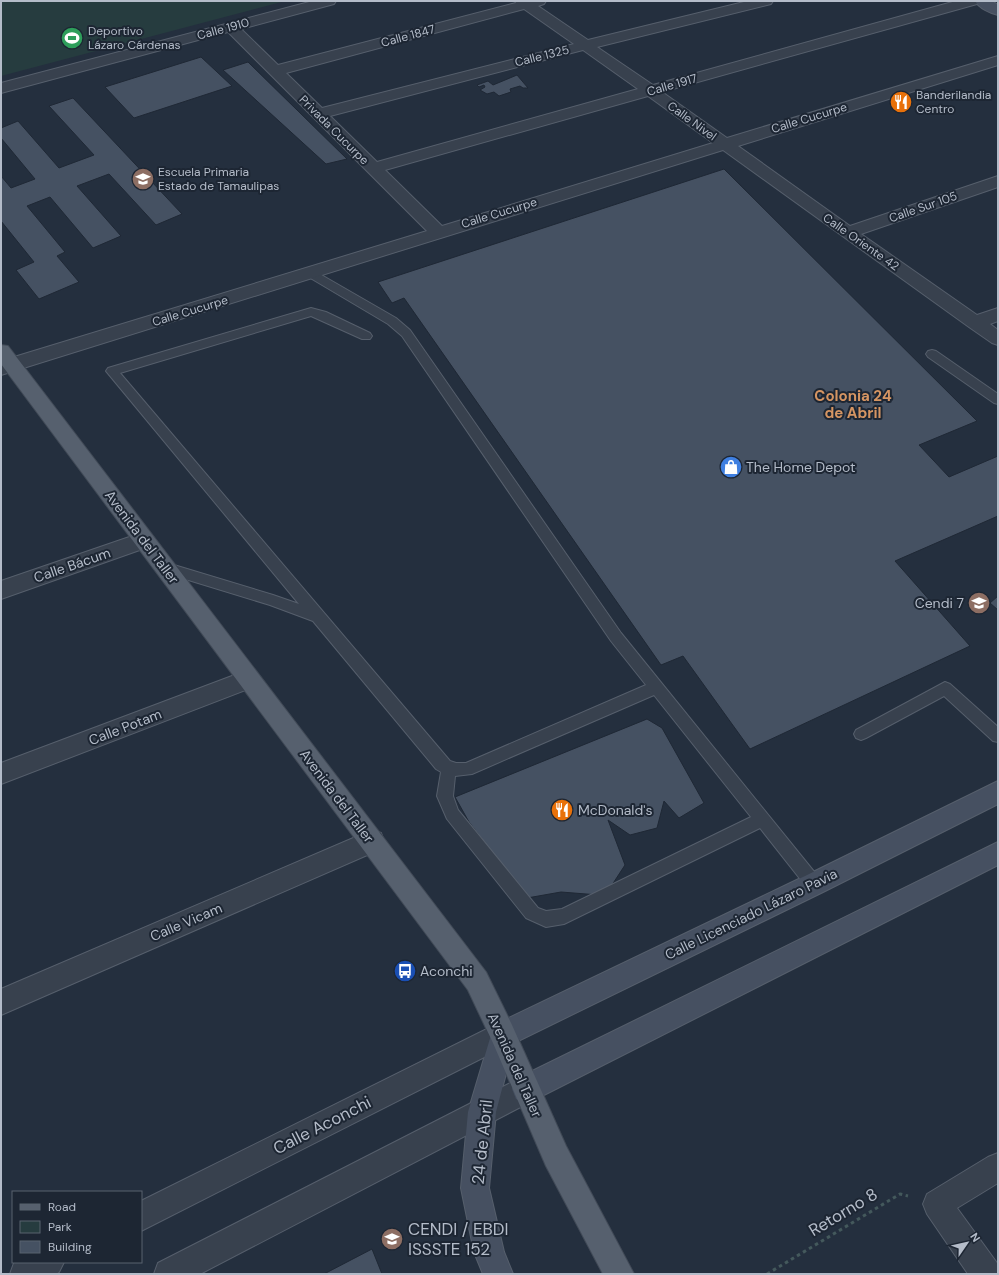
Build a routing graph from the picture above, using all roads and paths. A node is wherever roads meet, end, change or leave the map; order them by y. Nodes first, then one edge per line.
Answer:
1 (329, 1) edge
2 (766, 1) edge
3 (972, 1) edge
4 (982, 1) edge
5 (530, 2) edge
6 (998, 11) edge
7 (231, 27) junction
8 (586, 45) junction
9 (998, 60) edge
10 (275, 70) junction
11 (1, 88) edge
12 (651, 91) junction
13 (319, 114) junction
14 (725, 144) junction
15 (373, 168) junction
16 (998, 181) edge
17 (438, 232) junction
18 (848, 234) junction
19 (311, 273) junction
20 (998, 314) edge
21 (975, 322) junction
22 (366, 336) dead end
23 (998, 339) edge
24 (932, 354) dead end
25 (4, 361) edge
26 (998, 400) edge
27 (144, 540) junction
28 (164, 566) junction
29 (1, 590) edge
30 (318, 617) junction
31 (248, 679) junction
32 (656, 687) junction
33 (861, 734) dead end
34 (998, 736) edge
35 (449, 769) junction
36 (1, 774) edge
37 (998, 792) edge
38 (762, 819) junction
39 (372, 841) junction
40 (998, 853) edge
41 (814, 884) junction
42 (1, 1002) edge
43 (503, 1034) junction
44 (526, 1089) junction
45 (482, 1112) junction
46 (998, 1167) edge
47 (937, 1204) junction
48 (142, 1215) edge
49 (47, 1263) edge
50 (25, 1274) edge
51 (169, 1274) edge
52 (498, 1274) edge
53 (619, 1274) edge
54 (767, 1274) edge
55 (986, 1274) edge

1 - 7 street, Calle 1910
2 - 8 street, Calle 1325
3 - 12 street, Calle 1917
4 - 6 street
5 - 8 street, Calle Nivel
5 - 10 street, Calle 1847
7 - 10 street, Privada Cucurpe
7 - 11 street, Calle 1910
8 - 12 street, Calle Nivel
8 - 13 street, Calle 1325
9 - 14 street, Calle Cucurpe
10 - 13 street, Privada Cucurpe
12 - 14 street, Calle Nivel
12 - 15 street, Calle 1917
13 - 15 street, Privada Cucurpe
14 - 17 street, Calle Cucurpe
14 - 18 street, Calle Oriente 42
15 - 17 street, Privada Cucurpe
16 - 18 street, Calle Sur 105
17 - 19 street, Calle Cucurpe
18 - 21 street, Calle Oriente 42
19 - 25 street, Calle Cucurpe
19 - 32 lane
20 - 21 street
21 - 23 street, Calle Oriente 42
22 - 30 lane
24 - 26 lane
25 - 27 main road, Avenida del Taller
27 - 28 main road, Avenida del Taller
27 - 29 street, Calle Bácum
28 - 30 lane
28 - 31 main road, Avenida del Taller
30 - 35 lane
31 - 36 street, Calle Potam
31 - 39 main road, Avenida del Taller
32 - 35 lane
32 - 38 lane
33 - 34 lane
35 - 38 lane
37 - 41 street, Calle Licenciado Lázaro Pavia
38 - 41 lane
39 - 42 street, Calle Vicam
39 - 43 main road, Avenida del Taller
40 - 44 street
41 - 43 street, Calle Licenciado Lázaro Pavia
43 - 44 main road, Avenida del Taller
43 - 45 street, 24 de Abril
43 - 48 street, Calle Aconchi
44 - 45 street
44 - 53 main road, Avenida del Taller
45 - 51 street
45 - 52 street, 24 de Abril
46 - 47 street
47 - 54 path, Retorno 8
47 - 55 street
49 - 50 street

